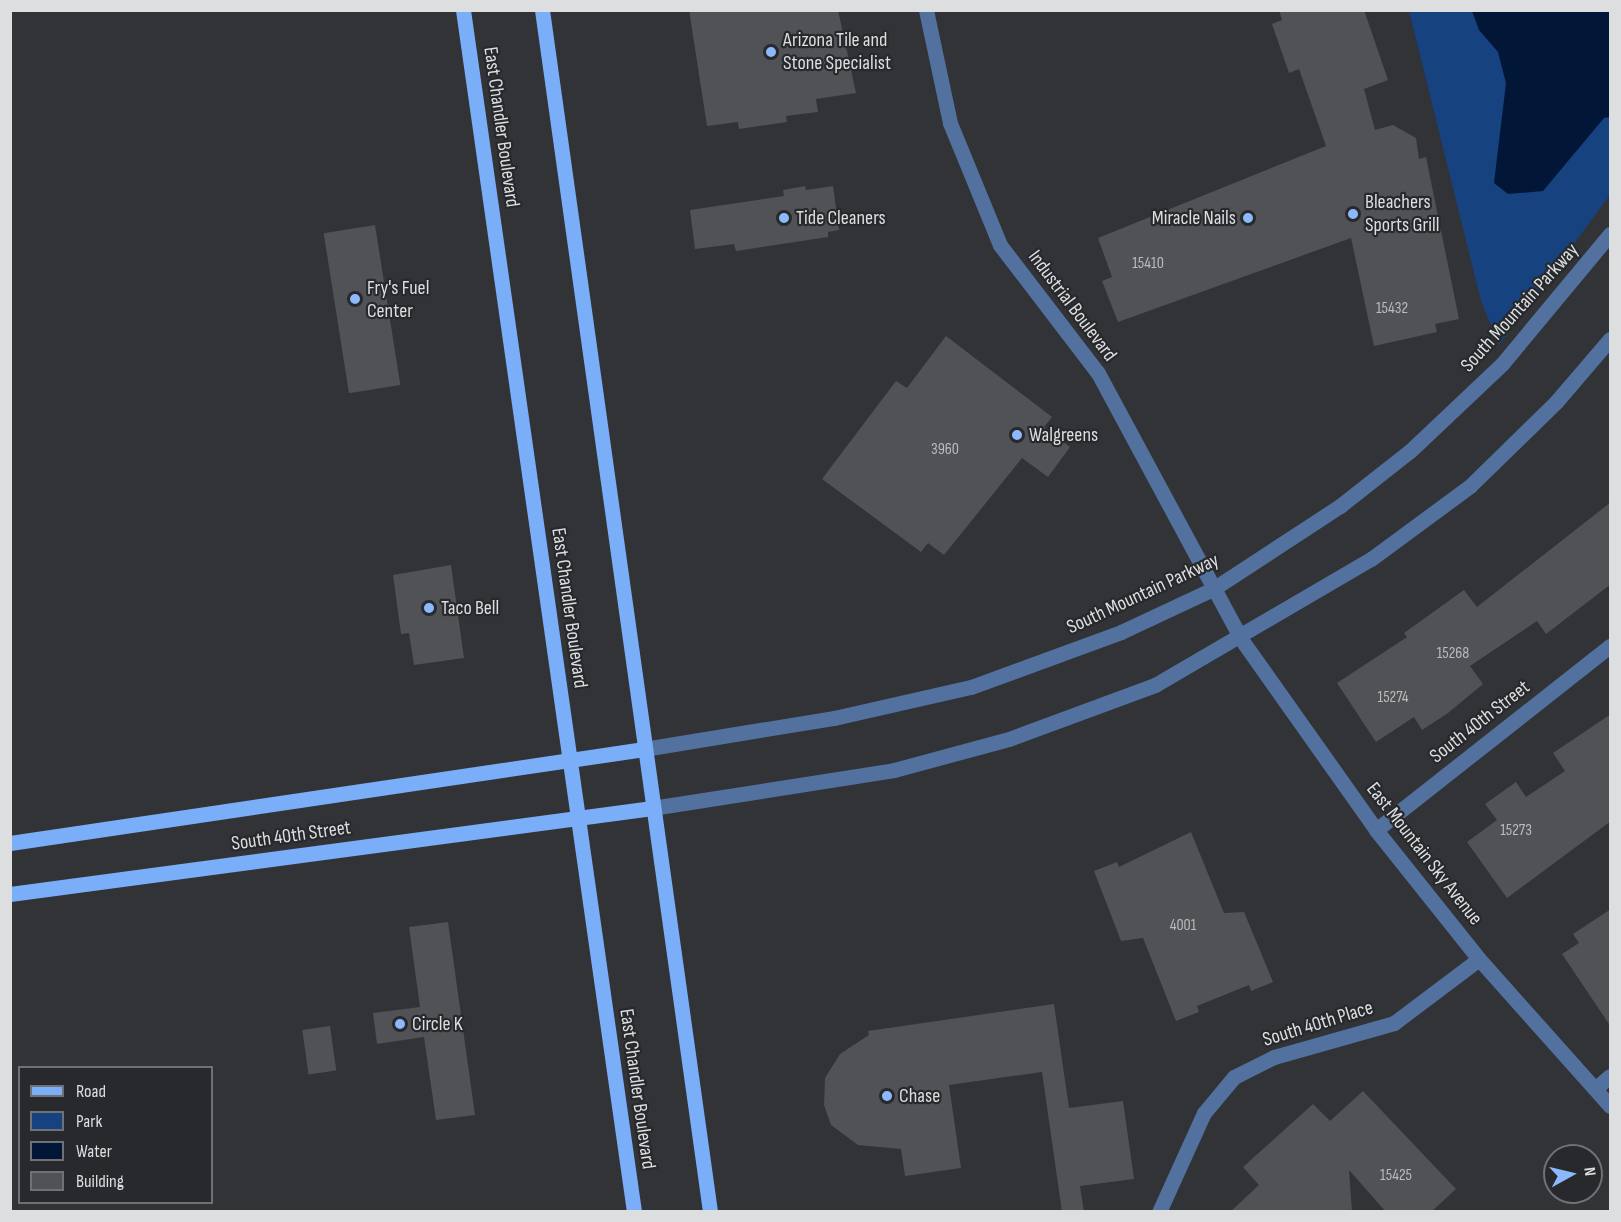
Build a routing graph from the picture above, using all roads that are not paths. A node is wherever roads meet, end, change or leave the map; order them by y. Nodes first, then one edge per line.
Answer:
1 (464, 10) edge
2 (542, 10) edge
3 (926, 10) edge
4 (1611, 234) edge
5 (1611, 339) edge
6 (1213, 589) junction
7 (1225, 612) joint
8 (1242, 639) junction
9 (1611, 646) edge
10 (644, 749) junction
11 (569, 760) junction
12 (652, 808) junction
13 (577, 818) junction
14 (1376, 830) junction
15 (10, 843) edge
16 (10, 894) edge
17 (1479, 959) junction
18 (1611, 1076) edge
19 (1596, 1088) junction
20 (1611, 1106) edge
21 (634, 1212) edge
22 (710, 1212) edge
23 (1159, 1212) edge

1 - 11 main road, East Chandler Boulevard
2 - 10 main road
3 - 6 street, Industrial Boulevard
4 - 6 street, South Mountain Parkway
5 - 8 street
6 - 7 street, Industrial Boulevard
6 - 10 street, South Mountain Parkway
7 - 8 street, East Mountain Sky Avenue
8 - 12 street
8 - 14 street, East Mountain Sky Avenue
9 - 14 street, South 40th Street
10 - 11 main road, South 40th Street
10 - 12 main road
11 - 13 main road, East Chandler Boulevard
11 - 15 main road, South 40th Street
12 - 13 main road, South 40th Street
12 - 22 main road
13 - 16 main road, South 40th Street
13 - 21 main road, East Chandler Boulevard
14 - 17 street, East Mountain Sky Avenue
17 - 19 street, East Mountain Sky Avenue
17 - 23 street, South 40th Place
18 - 19 street
19 - 20 street, East Mountain Sky Avenue

